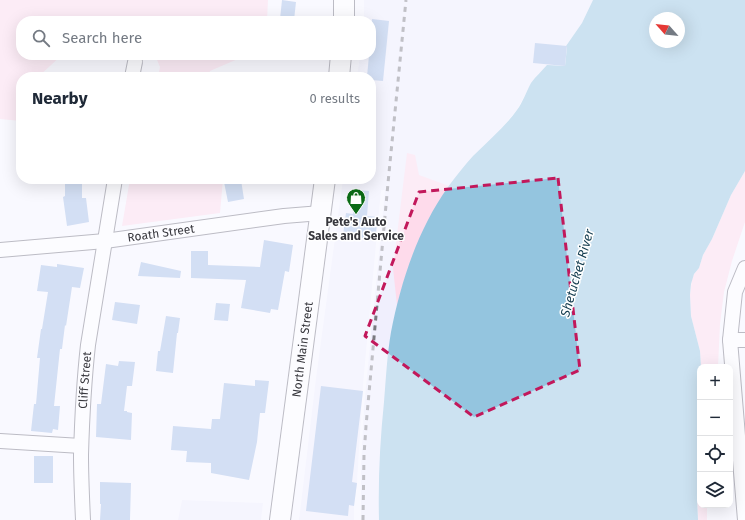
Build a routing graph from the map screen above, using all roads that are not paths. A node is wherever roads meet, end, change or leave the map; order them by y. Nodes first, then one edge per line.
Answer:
1 (344, 0) edge
2 (344, 16) edge
3 (341, 60) edge
4 (135, 62) dead end
5 (133, 72) edge
6 (339, 72) edge
7 (115, 184) edge
8 (324, 184) edge
9 (321, 213) junction
10 (105, 241) junction
11 (0, 250) edge
12 (745, 268) edge
13 (730, 340) junction
14 (745, 340) edge
15 (0, 441) edge
16 (82, 446) junction
17 (83, 520) edge
18 (280, 520) edge
19 (745, 520) edge

1 - 2 main road
3 - 6 main road
4 - 5 street
7 - 10 street, Cliff Street
8 - 9 main road, North Main Street
9 - 10 street, Roath Street
9 - 18 main road, North Main Street
10 - 11 street, Roath Street
10 - 16 street, Cliff Street
12 - 13 street
13 - 14 street
13 - 19 street
15 - 16 street
16 - 17 street, Cliff Street

